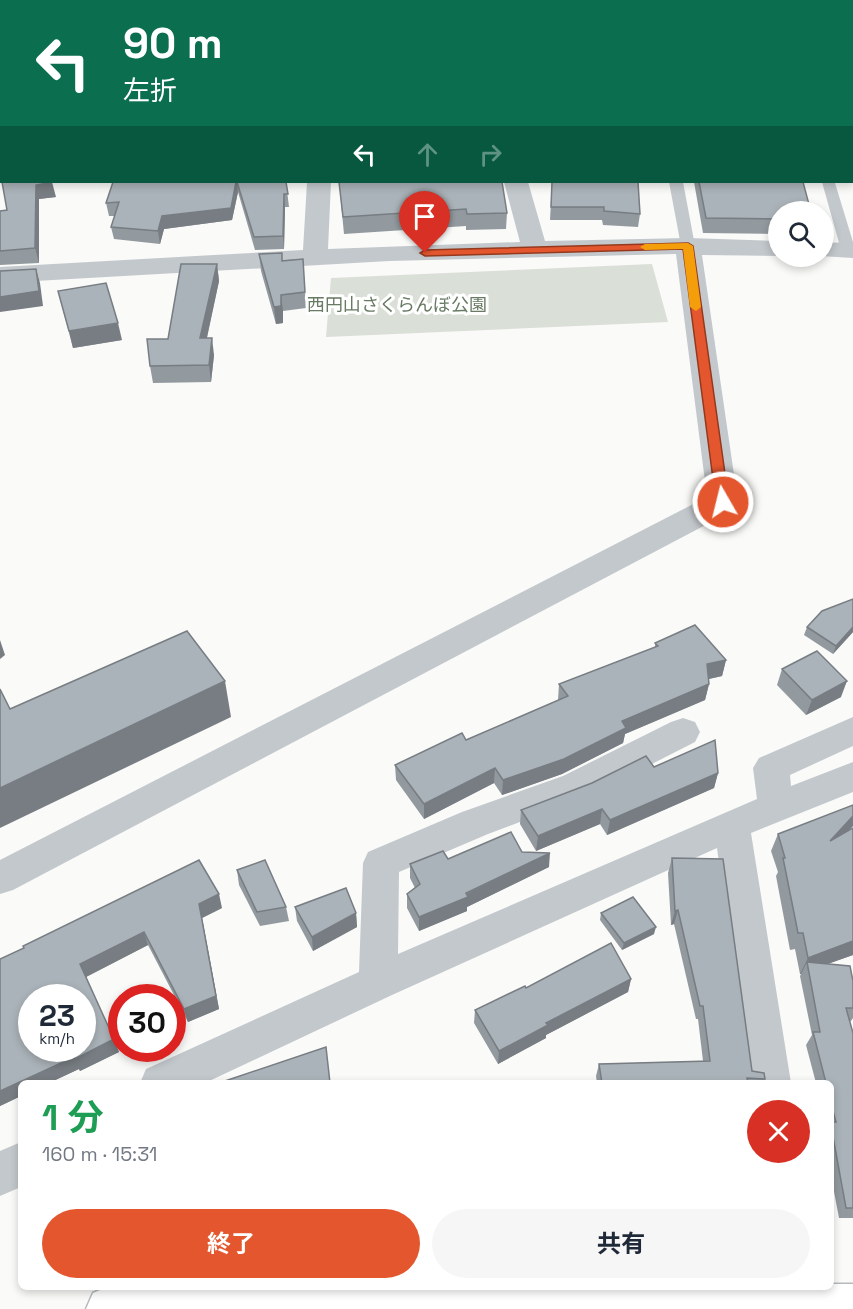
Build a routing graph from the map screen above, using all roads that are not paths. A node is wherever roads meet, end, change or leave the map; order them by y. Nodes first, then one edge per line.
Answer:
1 (319, 183) edge
2 (516, 183) edge
3 (676, 183) edge
4 (828, 183) dead end
5 (688, 246) junction
6 (768, 248) edge
7 (535, 250) junction
8 (841, 250) edge
9 (315, 256) junction
10 (0, 275) edge
11 (853, 731) edge
12 (683, 732) dead end
13 (853, 777) edge
14 (776, 807) junction
15 (732, 825) junction
16 (0, 878) edge
17 (378, 981) junction
18 (167, 1080) edge
19 (771, 1080) edge
20 (18, 1165) edge
21 (0, 1175) edge
22 (803, 1301) edge
23 (443, 1306) edge
24 (853, 1307) edge
25 (109, 1309) edge

1 - 9 street
2 - 7 street
3 - 5 lane
4 - 8 lane
5 - 6 street
5 - 7 street
5 - 16 street
7 - 9 street
9 - 10 street
11 - 14 street
12 - 17 street
13 - 14 street
14 - 15 street
15 - 17 street
15 - 19 street
17 - 18 street
20 - 21 street
22 - 23 main road
22 - 24 main road
23 - 25 main road

